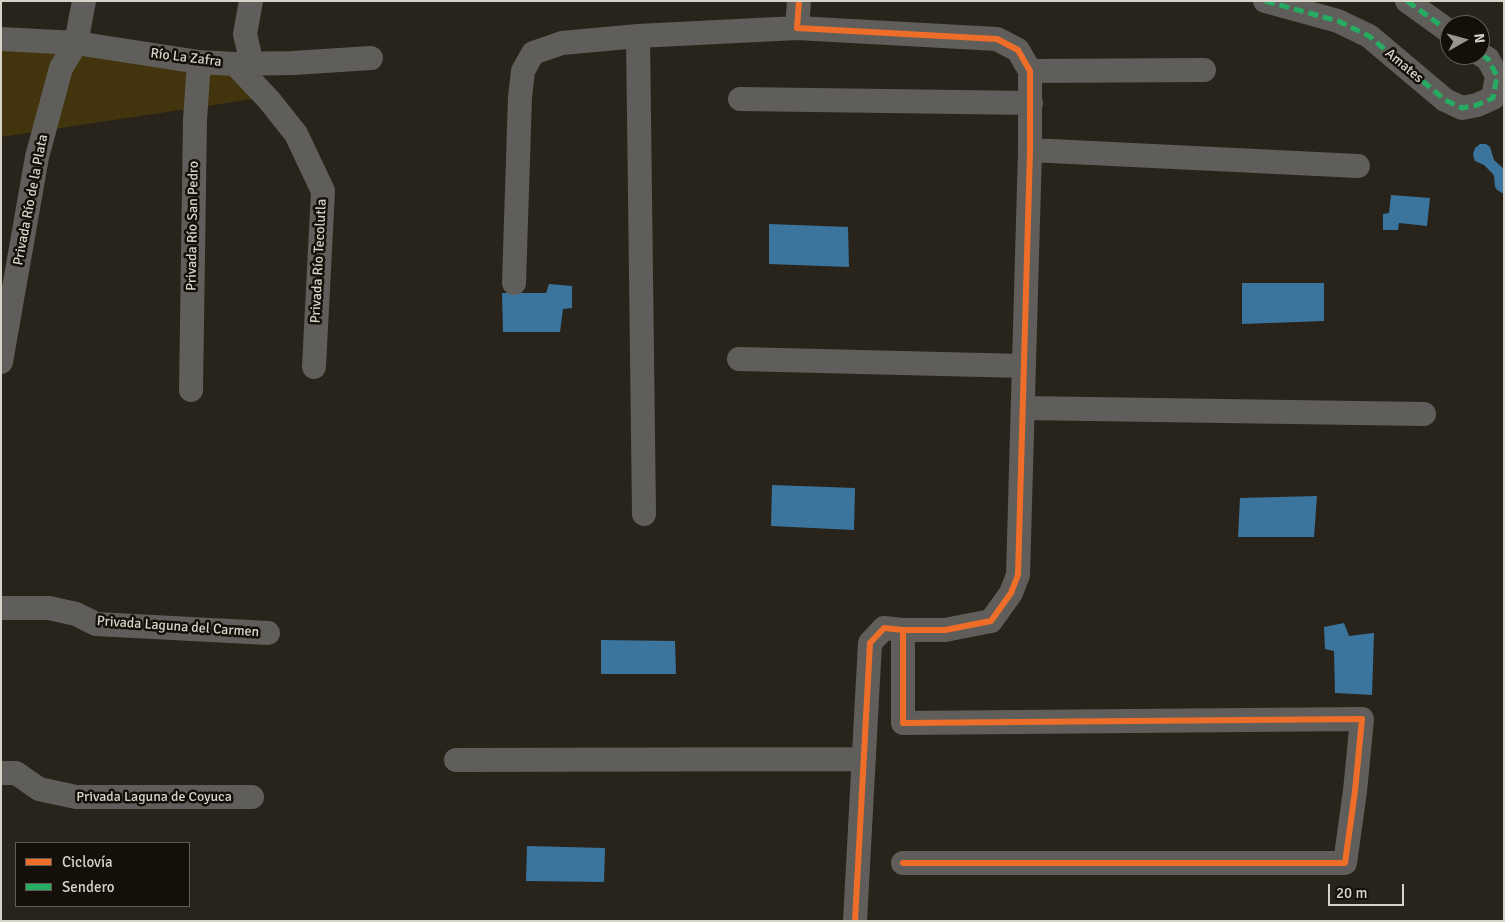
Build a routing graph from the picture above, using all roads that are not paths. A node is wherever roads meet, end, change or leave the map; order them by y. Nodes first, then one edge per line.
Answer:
1 (84, 1) edge
2 (251, 1) edge
3 (799, 1) edge
4 (1265, 1) edge
5 (1407, 1) edge
6 (1440, 25) edge
7 (797, 28) junction
8 (638, 36) junction
9 (1, 39) edge
10 (76, 43) junction
11 (371, 58) dead end
12 (198, 62) junction
13 (1490, 63) edge
14 (243, 64) junction
15 (1204, 70) dead end
16 (1030, 71) junction
17 (740, 99) dead end
18 (1031, 103) junction
19 (1030, 150) junction
20 (1358, 166) dead end
21 (514, 283) dead end
22 (740, 359) dead end
23 (1, 362) edge
24 (1024, 366) junction
25 (314, 367) dead end
26 (191, 390) dead end
27 (1023, 408) junction
28 (1424, 414) dead end
29 (644, 514) dead end
30 (1, 608) edge
31 (903, 630) junction
32 (268, 633) dead end
33 (864, 759) junction
34 (456, 760) dead end
35 (1, 773) edge
36 (252, 797) dead end
37 (903, 863) dead end
38 (855, 921) edge

1 - 10 street, Privada Río de la Plata
2 - 14 street
3 - 7 street
4 - 13 street, Amates
5 - 6 street
7 - 8 street
7 - 16 street
8 - 21 street
8 - 29 street
9 - 10 street, Río La Zafra
10 - 12 street, Río La Zafra
10 - 23 street, Privada Río de la Plata
11 - 14 street, Río La Zafra
12 - 14 street, Río La Zafra
12 - 26 street, Privada Río San Pedro
14 - 25 street, Privada Río Tecolutla
15 - 16 street
16 - 18 street
17 - 18 street
18 - 19 street
19 - 20 street
19 - 24 street
22 - 24 street
24 - 27 street
27 - 28 street
27 - 31 street
30 - 32 street, Privada Laguna del Carmen
31 - 33 street
31 - 37 street
33 - 34 street
33 - 38 street
35 - 36 street, Privada Laguna de Coyuca

